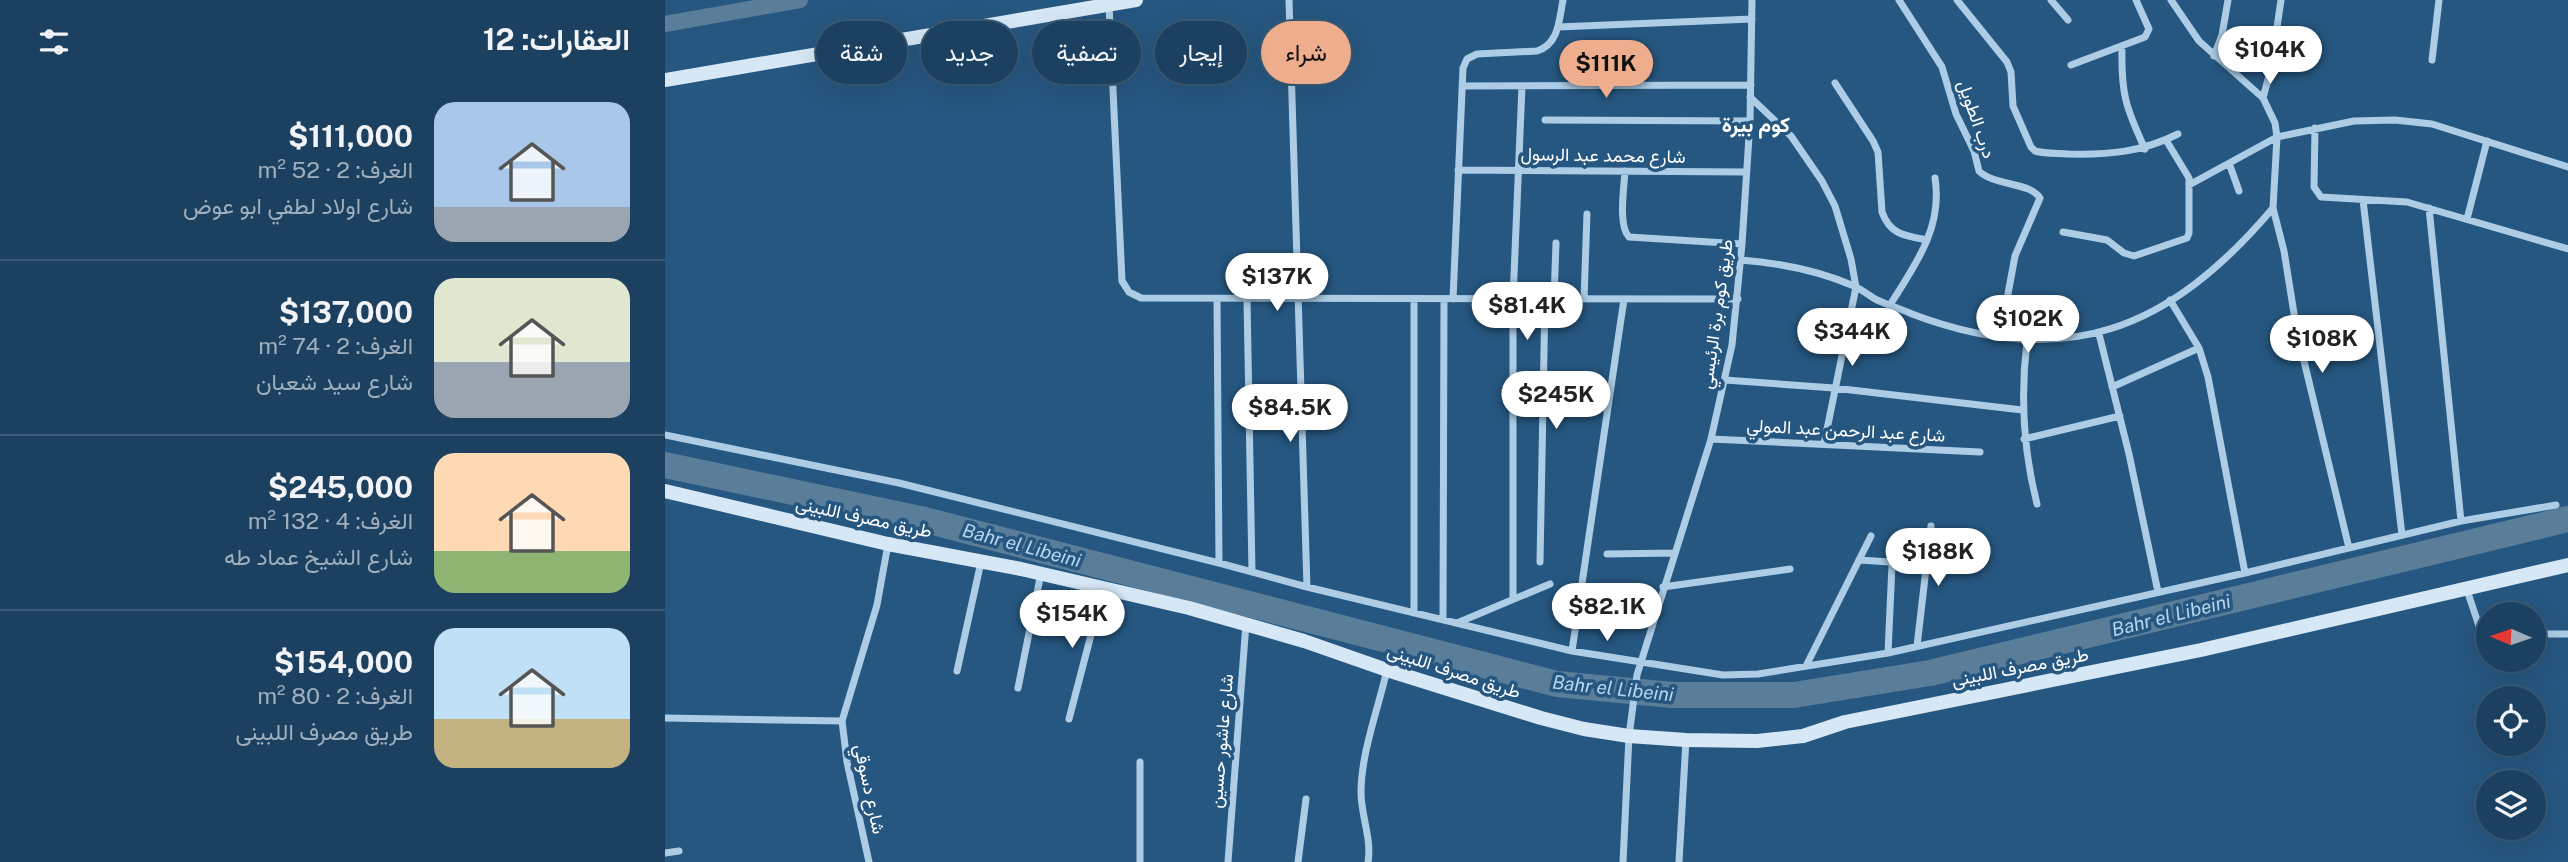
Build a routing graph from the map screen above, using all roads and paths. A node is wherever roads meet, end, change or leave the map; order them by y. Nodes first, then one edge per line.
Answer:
1 (1136, 0) edge
2 (1289, 0) edge
3 (1563, 0) edge
4 (1752, 0) edge
5 (1899, 0) edge
6 (1957, 0) edge
7 (2051, 0) edge
8 (2136, 0) edge
9 (2171, 0) edge
10 (2228, 0) edge
11 (2281, 0) edge
12 (2439, 0) edge
13 (1109, 5) junction
14 (1752, 19) junction
15 (2068, 20) dead end
16 (1559, 27) junction
17 (2122, 46) junction
18 (2214, 56) junction
19 (2432, 60) dead end
20 (2071, 65) dead end
21 (665, 80) edge
22 (1835, 83) dead end
23 (1751, 85) junction
24 (1462, 86) junction
25 (1522, 86) junction
26 (1750, 97) junction
27 (2263, 98) junction
28 (1545, 121) dead end
29 (1750, 121) junction
30 (2315, 128) junction
31 (2178, 134) dead end
32 (2277, 137) junction
33 (2166, 140) junction
34 (2487, 141) junction
35 (2145, 149) junction
36 (2229, 163) junction
37 (2568, 167) edge
38 (1458, 170) junction
39 (1519, 170) junction
40 (1625, 171) junction
41 (1746, 172) junction
42 (1935, 178) dead end
43 (2189, 185) junction
44 (2239, 191) dead end
45 (2363, 200) junction
46 (2273, 208) junction
47 (2429, 208) junction
48 (1587, 214) dead end
49 (2467, 219) junction
50 (2063, 232) dead end
51 (1927, 240) junction
52 (1556, 243) dead end
53 (1742, 244) junction
54 (2568, 249) edge
55 (1741, 260) junction
56 (1856, 287) junction
57 (1217, 299) junction
58 (1247, 299) junction
59 (1300, 299) junction
60 (1414, 299) junction
61 (1448, 299) junction
62 (1513, 299) junction
63 (1549, 299) junction
64 (1584, 299) junction
65 (1624, 299) junction
66 (1738, 299) junction
67 (2170, 300) junction
68 (1890, 305) junction
69 (2099, 334) junction
70 (2000, 337) junction
71 (2027, 341) junction
72 (2199, 348) junction
73 (1725, 380) junction
74 (2112, 387) junction
75 (1834, 388) junction
76 (2022, 410) junction
77 (2120, 416) junction
78 (665, 435) edge
79 (1711, 439) junction
80 (2024, 439) junction
81 (1824, 444) junction
82 (1980, 452) dead end
83 (665, 491) edge
84 (2037, 504) dead end
85 (2556, 505) dead end
86 (2461, 521) junction
87 (1931, 526) dead end
88 (2402, 535) junction
89 (1871, 536) dead end
90 (888, 544) junction
91 (2349, 548) junction
92 (1674, 553) junction
93 (1607, 554) dead end
94 (1859, 560) junction
95 (981, 562) junction
96 (1539, 562) dead end
97 (1219, 563) junction
98 (2568, 565) edge
99 (1790, 569) dead end
100 (1252, 572) junction
101 (1041, 573) junction
102 (2245, 573) junction
103 (1550, 584) dead end
104 (1307, 587) junction
105 (1663, 587) junction
106 (1103, 589) junction
107 (2467, 590) junction
108 (2158, 592) junction
109 (1513, 598) junction
110 (1414, 613) junction
111 (2476, 617) edge
112 (1443, 620) junction
113 (1247, 623) junction
114 (1457, 623) junction
115 (2546, 634) edge
116 (2568, 635) edge
117 (1917, 646) junction
118 (1572, 651) junction
119 (1888, 653) junction
120 (1639, 663) junction
121 (1806, 666) junction
122 (1387, 670) junction
123 (957, 671) dead end
124 (1018, 688) dead end
125 (665, 718) edge
126 (1069, 719) dead end
127 (842, 721) junction
128 (1629, 736) junction
129 (1686, 740) junction
130 (1140, 762) dead end
131 (1306, 799) dead end
132 (679, 851) dead end
133 (665, 853) edge
134 (869, 862) edge
135 (1140, 862) edge
136 (1228, 862) edge
137 (1298, 862) edge
138 (1369, 862) edge
139 (1623, 862) edge
140 (1679, 862) edge

1 - 13 street
2 - 59 street
3 - 16 street
4 - 14 street, طريق كوم برة الرئيسي
5 - 70 street, درب الطويل
6 - 35 street
7 - 15 street
8 - 17 street
9 - 18 street
10 - 18 street
11 - 27 street
12 - 19 street
13 - 21 street
13 - 57 street
14 - 16 street
14 - 23 street, طريق كوم برة الرئيسي
16 - 24 street
17 - 20 street
17 - 35 street
18 - 27 street
22 - 51 street
23 - 25 street
23 - 26 street, طريق كوم برة الرئيسي
24 - 25 street
24 - 38 street
25 - 39 street
26 - 29 street, طريق كوم برة الرئيسي
26 - 56 street
27 - 32 street
28 - 29 street
29 - 41 street, طريق كوم برة الرئيسي
30 - 32 street
30 - 34 street
30 - 45 street
31 - 33 street
32 - 36 street
32 - 46 street
33 - 35 street
33 - 43 street
34 - 37 street
34 - 49 street
36 - 43 street
36 - 44 street
38 - 39 street, شارع محمد عبد الرسول
38 - 61 street
39 - 40 street, شارع محمد عبد الرسول
39 - 62 street
40 - 41 street, شارع محمد عبد الرسول
40 - 53 street
41 - 53 street, طريق كوم برة الرئيسي
42 - 51 street
43 - 50 street
45 - 47 street
45 - 88 street
46 - 67 street
46 - 91 street
47 - 49 street
47 - 86 street
48 - 64 street
49 - 54 street
51 - 68 street
52 - 63 street
53 - 55 street, طريق كوم برة الرئيسي
55 - 56 street
55 - 66 street, طريق كوم برة الرئيسي
56 - 68 street
56 - 75 street
57 - 58 street
57 - 97 street
58 - 59 street
58 - 100 street
59 - 60 street
59 - 104 street
60 - 61 street
60 - 110 street
61 - 62 street
61 - 112 street
62 - 63 street
62 - 109 street
63 - 64 street
63 - 96 street
64 - 65 street
65 - 66 street
65 - 118 street
66 - 73 street, طريق كوم برة الرئيسي
67 - 69 street
67 - 72 street
68 - 70 street
69 - 71 street
69 - 74 street
70 - 71 street
71 - 76 street
72 - 74 street
72 - 102 street
73 - 75 street
73 - 79 street, طريق كوم برة الرئيسي
74 - 77 street
75 - 76 street
75 - 81 street
76 - 80 street
77 - 80 street
77 - 108 street
78 - 97 street
79 - 81 street, شارع عبد الرحمن عبد المولي
79 - 92 street, طريق كوم برة الرئيسي
80 - 84 street
81 - 82 street, شارع عبد الرحمن عبد المولي
83 - 90 street, طريق مصرف اللبينى
85 - 86 street
86 - 88 street
87 - 117 street
88 - 91 street
89 - 94 street
90 - 95 street, طريق مصرف اللبينى
90 - 127 street
91 - 102 street
92 - 93 street
92 - 105 street, طريق كوم برة الرئيسي
94 - 119 street
94 - 121 street
95 - 101 street, طريق مصرف اللبينى
95 - 123 street
97 - 100 street
98 - 107 street, طريق مصرف اللبينى
99 - 105 street
100 - 104 street
101 - 106 street, طريق مصرف اللبينى
101 - 124 street
102 - 108 street
103 - 109 street
104 - 110 street
105 - 120 street, طريق كوم برة الرئيسي
106 - 113 street, طريق مصرف اللبينى
106 - 126 street
107 - 111 street
107 - 129 street, طريق مصرف اللبينى
108 - 117 street
109 - 114 street
110 - 112 street
112 - 114 street
113 - 122 street, طريق مصرف اللبينى
113 - 136 street, شارع عاشور حسين
114 - 118 street
115 - 116 street
117 - 119 street
118 - 120 street
119 - 121 street
120 - 121 street
120 - 128 street, طريق كوم برة الرئيسي
122 - 128 street, طريق مصرف اللبينى
122 - 138 street
125 - 127 street
127 - 134 street, شارع دسوقي
128 - 129 street, طريق مصرف اللبينى
128 - 139 street, طريق كوم برة الرئيسي
129 - 140 street
130 - 135 street
131 - 137 street
132 - 133 street

